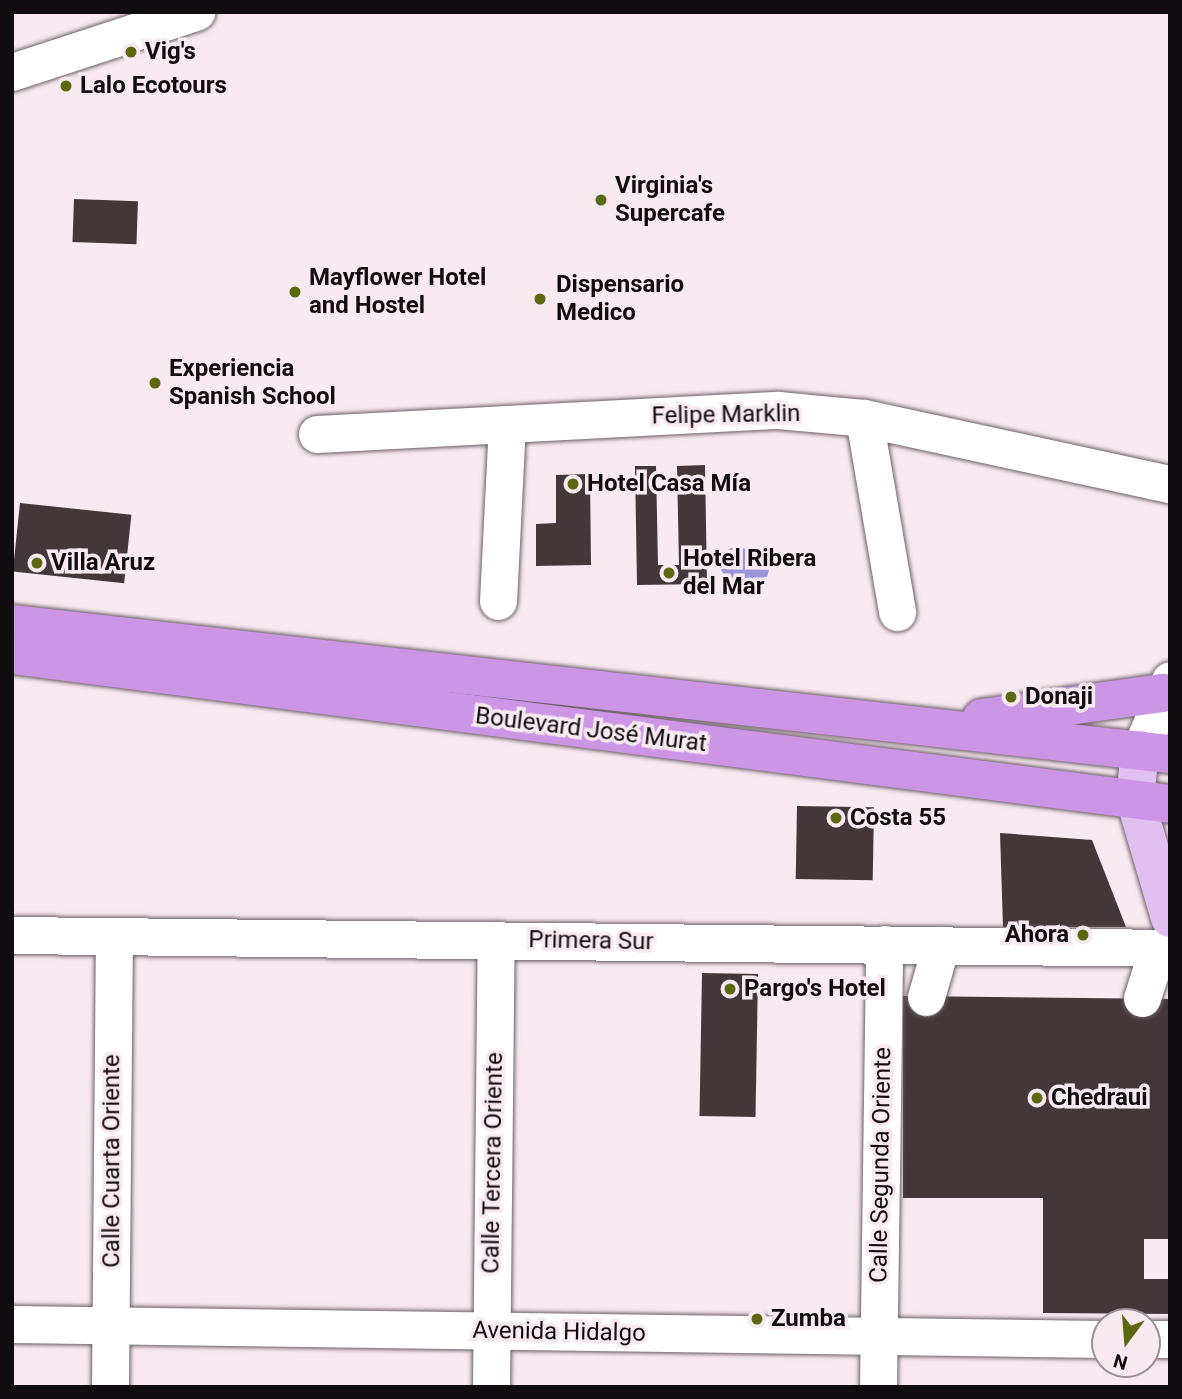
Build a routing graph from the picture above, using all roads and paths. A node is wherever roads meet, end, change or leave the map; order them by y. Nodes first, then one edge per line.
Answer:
1 (196, 12) edge
2 (12, 72) edge
3 (864, 418) junction
4 (507, 424) junction
5 (317, 434) dead end
6 (1170, 484) edge
7 (498, 601) dead end
8 (897, 612) dead end
9 (12, 624) edge
10 (12, 655) edge
11 (1167, 686) edge
12 (926, 726) junction
13 (1155, 752) edge
14 (1152, 802) edge
15 (12, 935) edge
16 (114, 936) junction
17 (1166, 938) edge
18 (496, 940) junction
19 (884, 944) junction
20 (941, 945) junction
21 (926, 997) dead end
22 (1142, 998) dead end
23 (12, 1324) edge
24 (111, 1326) junction
25 (491, 1331) junction
26 (879, 1336) junction
27 (1091, 1339) edge
28 (110, 1387) edge
29 (491, 1387) edge
30 (878, 1387) edge

1 - 2 street
3 - 4 street, Felipe Marklin
3 - 6 street, Felipe Marklin
3 - 8 street
4 - 5 street, Felipe Marklin
4 - 7 street
9 - 12 highway, Boulevard José Murat
10 - 14 highway, Boulevard José Murat
11 - 12 highway
11 - 13 street
12 - 13 highway, Boulevard José Murat
13 - 14 main road
14 - 17 main road
15 - 16 street, Primera Sur
16 - 18 street, Primera Sur
16 - 24 street, Calle Cuarta Oriente
17 - 20 street, Primera Sur
17 - 22 street
18 - 19 street, Primera Sur
18 - 25 street, Calle Tercera Oriente
19 - 20 street, Primera Sur
19 - 26 street, Calle Segunda Oriente
20 - 21 street
23 - 24 street, Avenida Hidalgo
24 - 25 street, Avenida Hidalgo
24 - 28 street, Calle Cuarta Oriente
25 - 26 street, Avenida Hidalgo
25 - 29 street, Calle Tercera Oriente
26 - 27 street, Avenida Hidalgo
26 - 30 street, Calle Segunda Oriente

